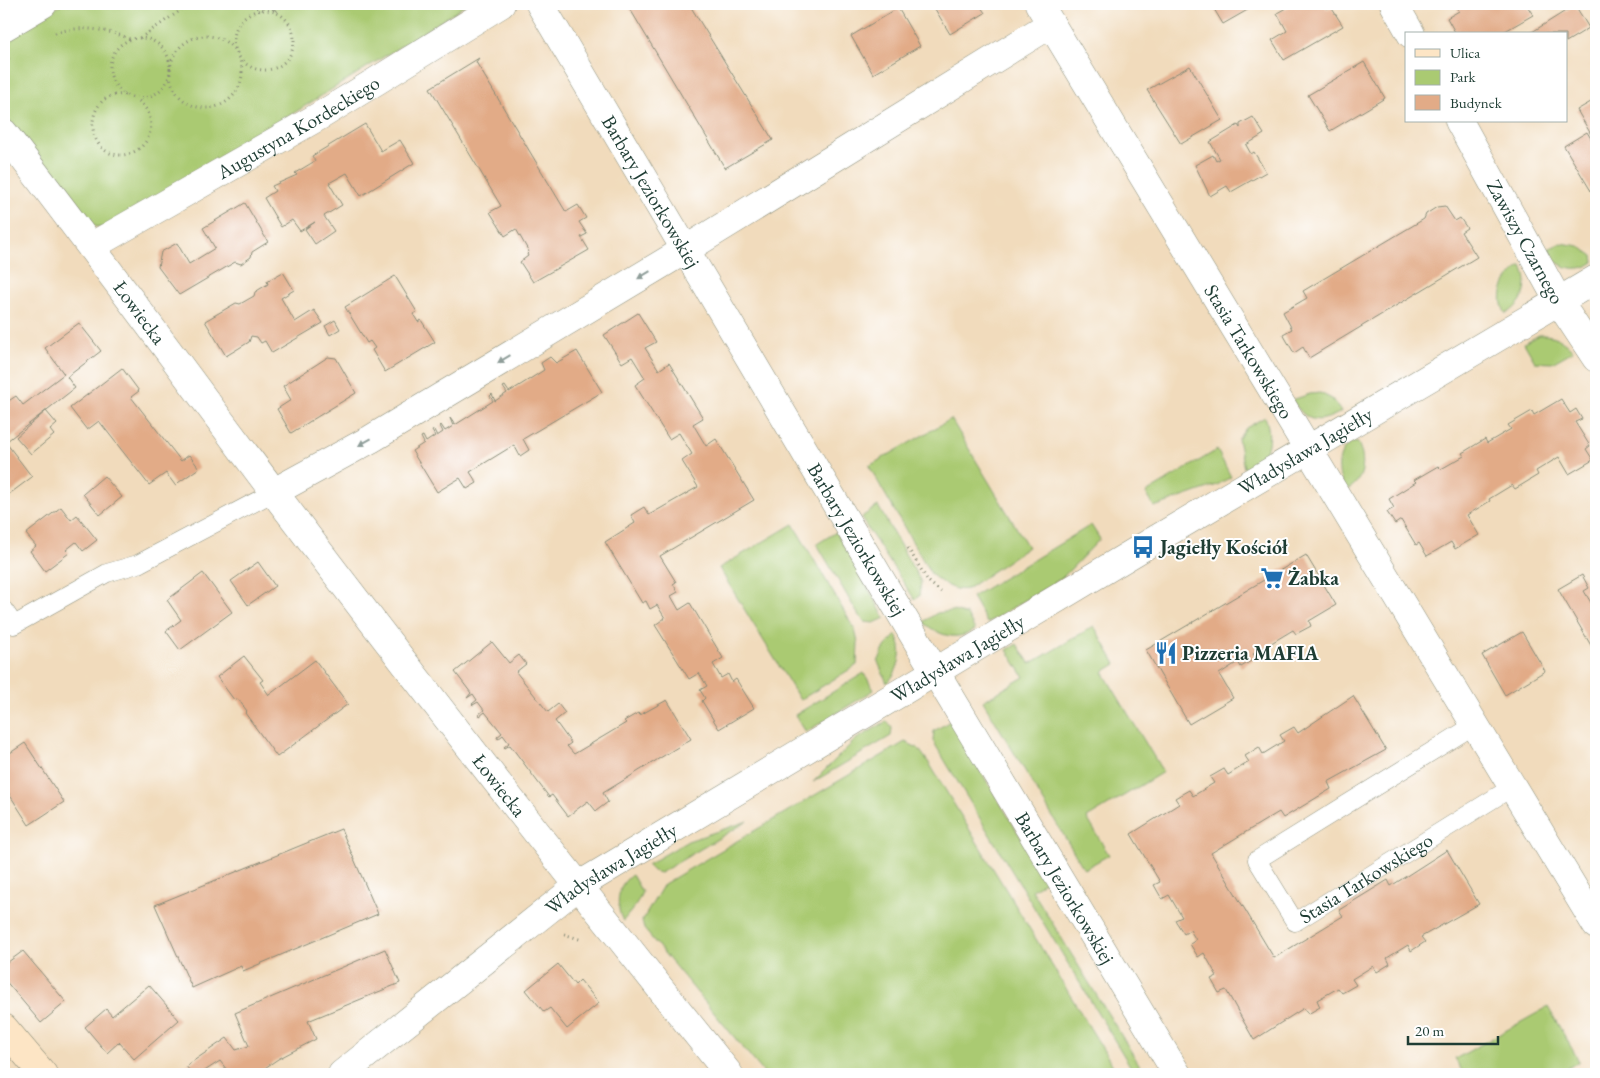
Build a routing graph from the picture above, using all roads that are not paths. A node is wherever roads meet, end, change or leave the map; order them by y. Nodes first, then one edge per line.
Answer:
1 (43, 4) edge
2 (501, 4) edge
3 (540, 4) edge
4 (1394, 4) edge
5 (1045, 14) edge
6 (4, 27) edge
7 (1410, 32) edge
8 (1460, 122) edge
9 (4, 133) edge
10 (92, 246) junction
11 (685, 250) junction
12 (1596, 279) edge
13 (1560, 302) junction
14 (1596, 358) edge
15 (1309, 448) junction
16 (274, 492) junction
17 (4, 610) edge
18 (936, 673) junction
19 (1476, 724) junction
20 (1514, 786) junction
21 (578, 886) junction
22 (1596, 925) edge
23 (4, 1028) edge
24 (43, 1074) edge
25 (342, 1074) edge
26 (729, 1074) edge
27 (1177, 1074) edge

1 - 6 street
2 - 10 street, Augustyna Kordeckiego
3 - 11 street, Barbary Jeziorkowskiej
4 - 7 street
5 - 11 street
5 - 15 street, Stasia Tarkowskiego
8 - 13 street, Zawiszy Czarnego
9 - 10 street, Łowiecka
10 - 16 street, Łowiecka
11 -> 16 street
11 - 18 street, Barbary Jeziorkowskiej
12 - 13 street, Władysława Jagiełły
13 - 14 street, Zawiszy Czarnego
13 - 15 street, Władysława Jagiełły
15 - 18 street, Władysława Jagiełły
15 - 19 street, Stasia Tarkowskiego
16 - 17 lane
16 - 21 street, Łowiecka
18 - 21 street, Władysława Jagiełły
18 - 27 street, Barbary Jeziorkowskiej
19 - 20 street, Stasia Tarkowskiego
19 - 20 lane, Stasia Tarkowskiego
20 - 22 street, Stasia Tarkowskiego
21 - 25 street, Władysława Jagiełły
21 - 26 street, Łowiecka
23 - 24 street

